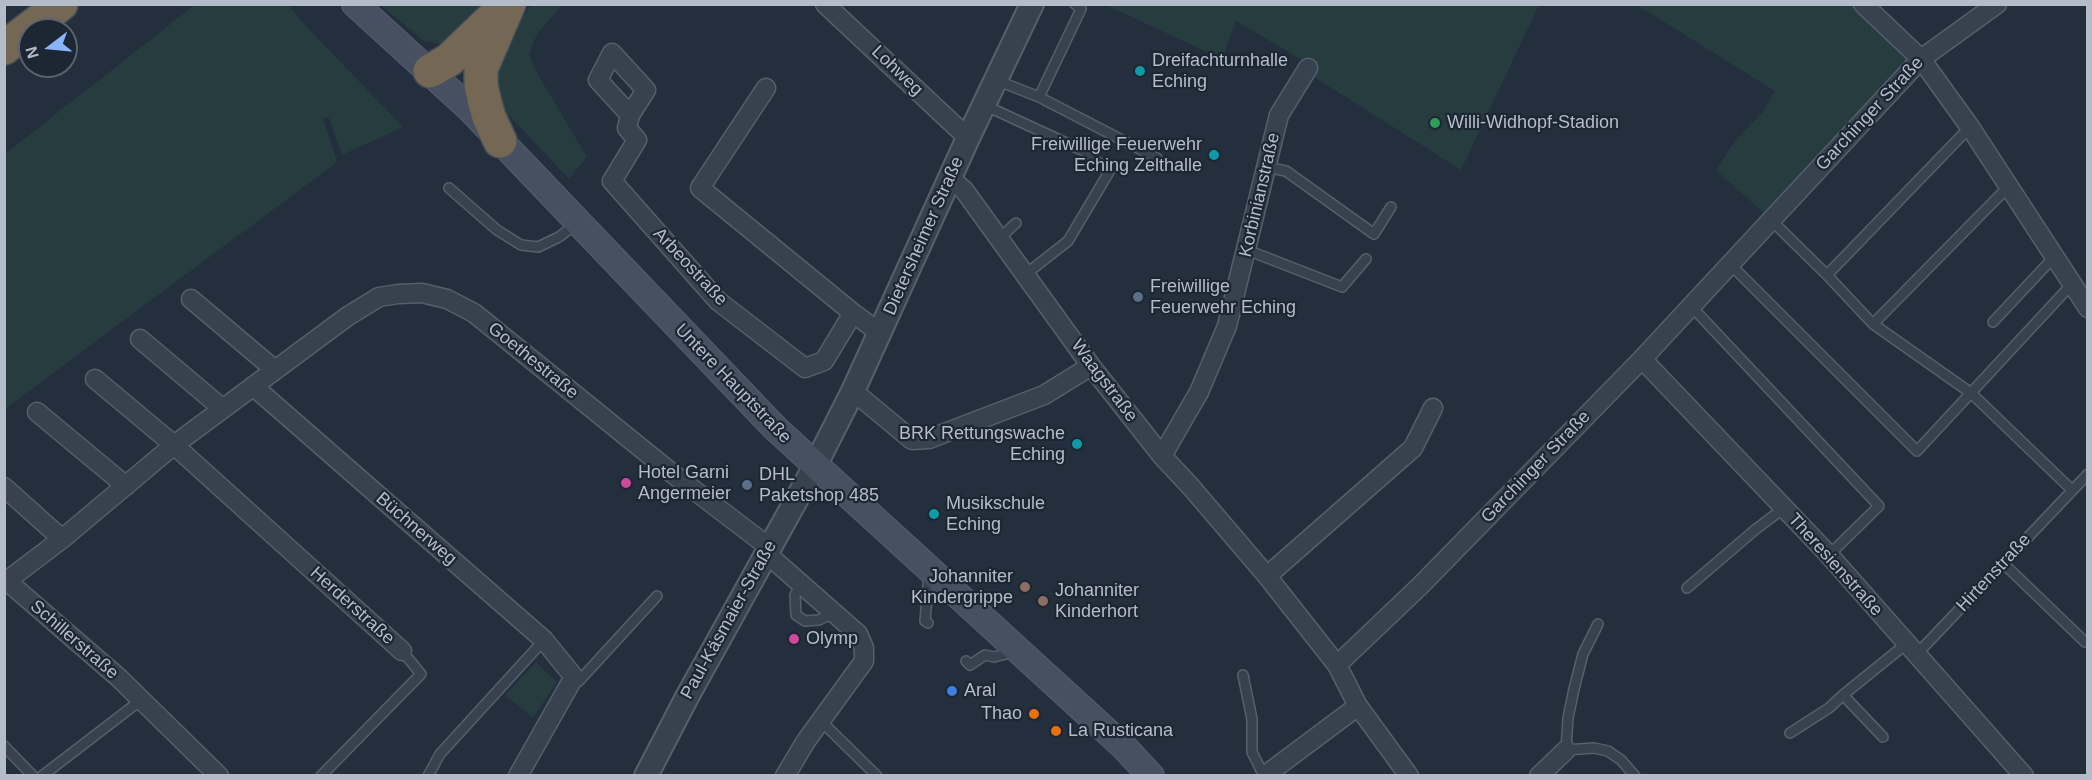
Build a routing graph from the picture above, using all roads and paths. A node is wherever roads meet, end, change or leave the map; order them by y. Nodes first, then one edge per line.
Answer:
1 (61, 4) edge
2 (355, 4) edge
3 (508, 4) edge
4 (825, 4) edge
5 (1032, 4) edge
6 (1075, 4) edge
7 (1863, 4) edge
8 (1997, 4) edge
9 (4, 48) edge
10 (486, 55) junction
11 (1921, 59) junction
12 (1308, 68) dead end
13 (436, 76) junction
14 (996, 80) junction
15 (766, 88) dead end
16 (1039, 97) junction
17 (984, 105) junction
18 (630, 115) dead end
19 (1970, 127) junction
20 (968, 138) junction
21 (500, 141) junction
22 (1157, 158) dead end
23 (1266, 167) junction
24 (950, 178) junction
25 (2009, 186) junction
26 (449, 188) dead end
27 (1391, 207) dead end
28 (1771, 220) junction
29 (578, 223) junction
30 (1016, 223) dead end
31 (999, 238) junction
32 (1247, 250) junction
33 (2054, 257) junction
34 (1366, 259) dead end
35 (1730, 264) junction
36 (1026, 274) junction
37 (1827, 275) junction
38 (2071, 285) junction
39 (191, 299) dead end
40 (1691, 306) junction
41 (2088, 308) edge
42 (854, 313) junction
43 (1993, 322) dead end
44 (1873, 324) junction
45 (880, 333) junction
46 (140, 339) dead end
47 (1642, 359) junction
48 (1091, 366) junction
49 (275, 370) junction
50 (95, 379) dead end
51 (253, 386) junction
52 (853, 391) junction
53 (1971, 393) junction
54 (1432, 408) dead end
55 (223, 409) junction
56 (37, 412) dead end
57 (174, 445) junction
58 (1161, 456) junction
59 (815, 466) junction
60 (2088, 474) edge
61 (126, 486) junction
62 (4, 487) edge
63 (2072, 490) junction
64 (1784, 508) junction
65 (62, 539) junction
66 (769, 551) junction
67 (1829, 555) junction
68 (2003, 563) junction
69 (929, 570) junction
70 (1267, 576) junction
71 (6, 582) edge
72 (801, 584) junction
73 (1687, 588) dead end
74 (657, 596) dead end
75 (833, 613) junction
76 (928, 624) dead end
77 (1598, 624) dead end
78 (544, 640) junction
79 (2085, 642) dead end
80 (1911, 650) junction
81 (402, 651) joint
82 (1019, 651) junction
83 (966, 661) dead end
84 (1337, 665) junction
85 (1243, 675) dead end
86 (577, 679) junction
87 (1843, 695) junction
88 (141, 700) junction
89 (1358, 706) junction
90 (821, 721) junction
91 (1790, 733) dead end
92 (1883, 737) dead end
93 (4, 746) edge
94 (1566, 750) junction
95 (1145, 774) edge
96 (33, 776) edge
97 (42, 776) edge
98 (219, 776) edge
99 (321, 776) edge
100 (428, 776) edge
101 (518, 776) edge
102 (645, 776) edge
103 (785, 776) edge
104 (877, 776) edge
105 (1264, 776) edge
106 (1269, 776) edge
107 (1409, 776) edge
108 (1539, 776) edge
109 (1635, 776) edge
110 (2024, 776) edge

1 - 9 highway
2 - 13 main road, Untere Hauptstraße
3 - 10 highway
3 - 13 highway
4 - 20 street, Lohweg
5 - 14 street, Dietersheimer Straße
6 - 16 lane
7 - 11 street
8 - 11 street, Garchinger Straße
10 - 13 highway
10 - 21 highway
11 - 19 street
11 - 28 street, Garchinger Straße
12 - 23 street, Korbinianstraße
13 - 21 main road, Untere Hauptstraße
14 - 16 lane
14 - 17 street, Dietersheimer Straße
15 - 42 street
16 - 22 lane
17 - 20 street, Dietersheimer Straße
17 - 36 lane
18 - 42 street, Arbeostraße
19 - 25 street
19 - 37 lane
20 - 24 street, Dietersheimer Straße
21 - 29 main road, Untere Hauptstraße
23 - 27 lane
23 - 32 street, Korbinianstraße
24 - 31 street, Waagstraße
24 - 45 street, Dietersheimer Straße
25 - 33 street
25 - 44 lane
26 - 29 lane
28 - 35 street, Garchinger Straße
28 - 37 lane
29 - 59 main road, Untere Hauptstraße
30 - 31 lane
31 - 36 street, Waagstraße
32 - 34 lane
32 - 58 street, Korbinianstraße
33 - 38 street
33 - 43 lane
35 - 40 street, Garchinger Straße
35 - 53 lane
36 - 48 street, Waagstraße
37 - 44 lane
38 - 41 street
38 - 53 lane
39 - 49 street
40 - 47 street, Garchinger Straße
40 - 67 lane
42 - 45 street
44 - 53 lane
45 - 52 street, Dietersheimer Straße
46 - 55 street
47 - 64 street, Theresienstraße
47 - 84 street, Garchinger Straße
48 - 52 street
48 - 58 street, Waagstraße
49 - 51 street, Goethestraße
49 - 66 street, Goethestraße
50 - 57 street
51 - 55 street, Goethestraße
51 - 78 street, Büchnerweg
52 - 59 street, Dietersheimer Straße
53 - 63 lane
54 - 70 street
55 - 57 street, Goethestraße
56 - 61 street
57 - 61 street, Goethestraße
57 - 81 street, Herderstraße
58 - 70 street, Waagstraße
59 - 66 street, Paul-Käsmaier-Straße
59 - 69 main road, Untere Hauptstraße
60 - 63 lane, Hirtenstraße
61 - 65 street, Goethestraße
62 - 65 street
63 - 68 lane, Hirtenstraße
64 - 67 street, Theresienstraße
64 - 73 lane
65 - 71 street, Goethestraße
66 - 72 street, Goethestraße
66 - 102 street, Paul-Käsmaier-Straße
67 - 80 street, Theresienstraße
68 - 79 lane
68 - 80 lane, Hirtenstraße
69 - 76 lane
69 - 82 main road, Untere Hauptstraße
70 - 84 street, Waagstraße
71 - 88 street, Schillerstraße
72 - 75 street, Goethestraße
72 - 75 lane
74 - 86 lane
75 - 90 street, Goethestraße
77 - 94 lane
78 - 86 street, Büchnerweg
78 - 100 lane
80 - 87 lane, Hirtenstraße
80 - 110 street, Theresienstraße
81 - 99 lane, Herderstraße
82 - 83 lane
82 - 95 main road, Untere Hauptstraße
84 - 89 street, Waagstraße
85 - 105 lane
86 - 101 street
87 - 91 lane, Hirtenstraße
87 - 92 lane
88 - 97 lane
88 - 98 street, Schillerstraße
89 - 106 street
89 - 107 street, Waagstraße
90 - 103 street, Goethestraße
90 - 104 lane
93 - 96 lane
94 - 108 street
94 - 109 lane

